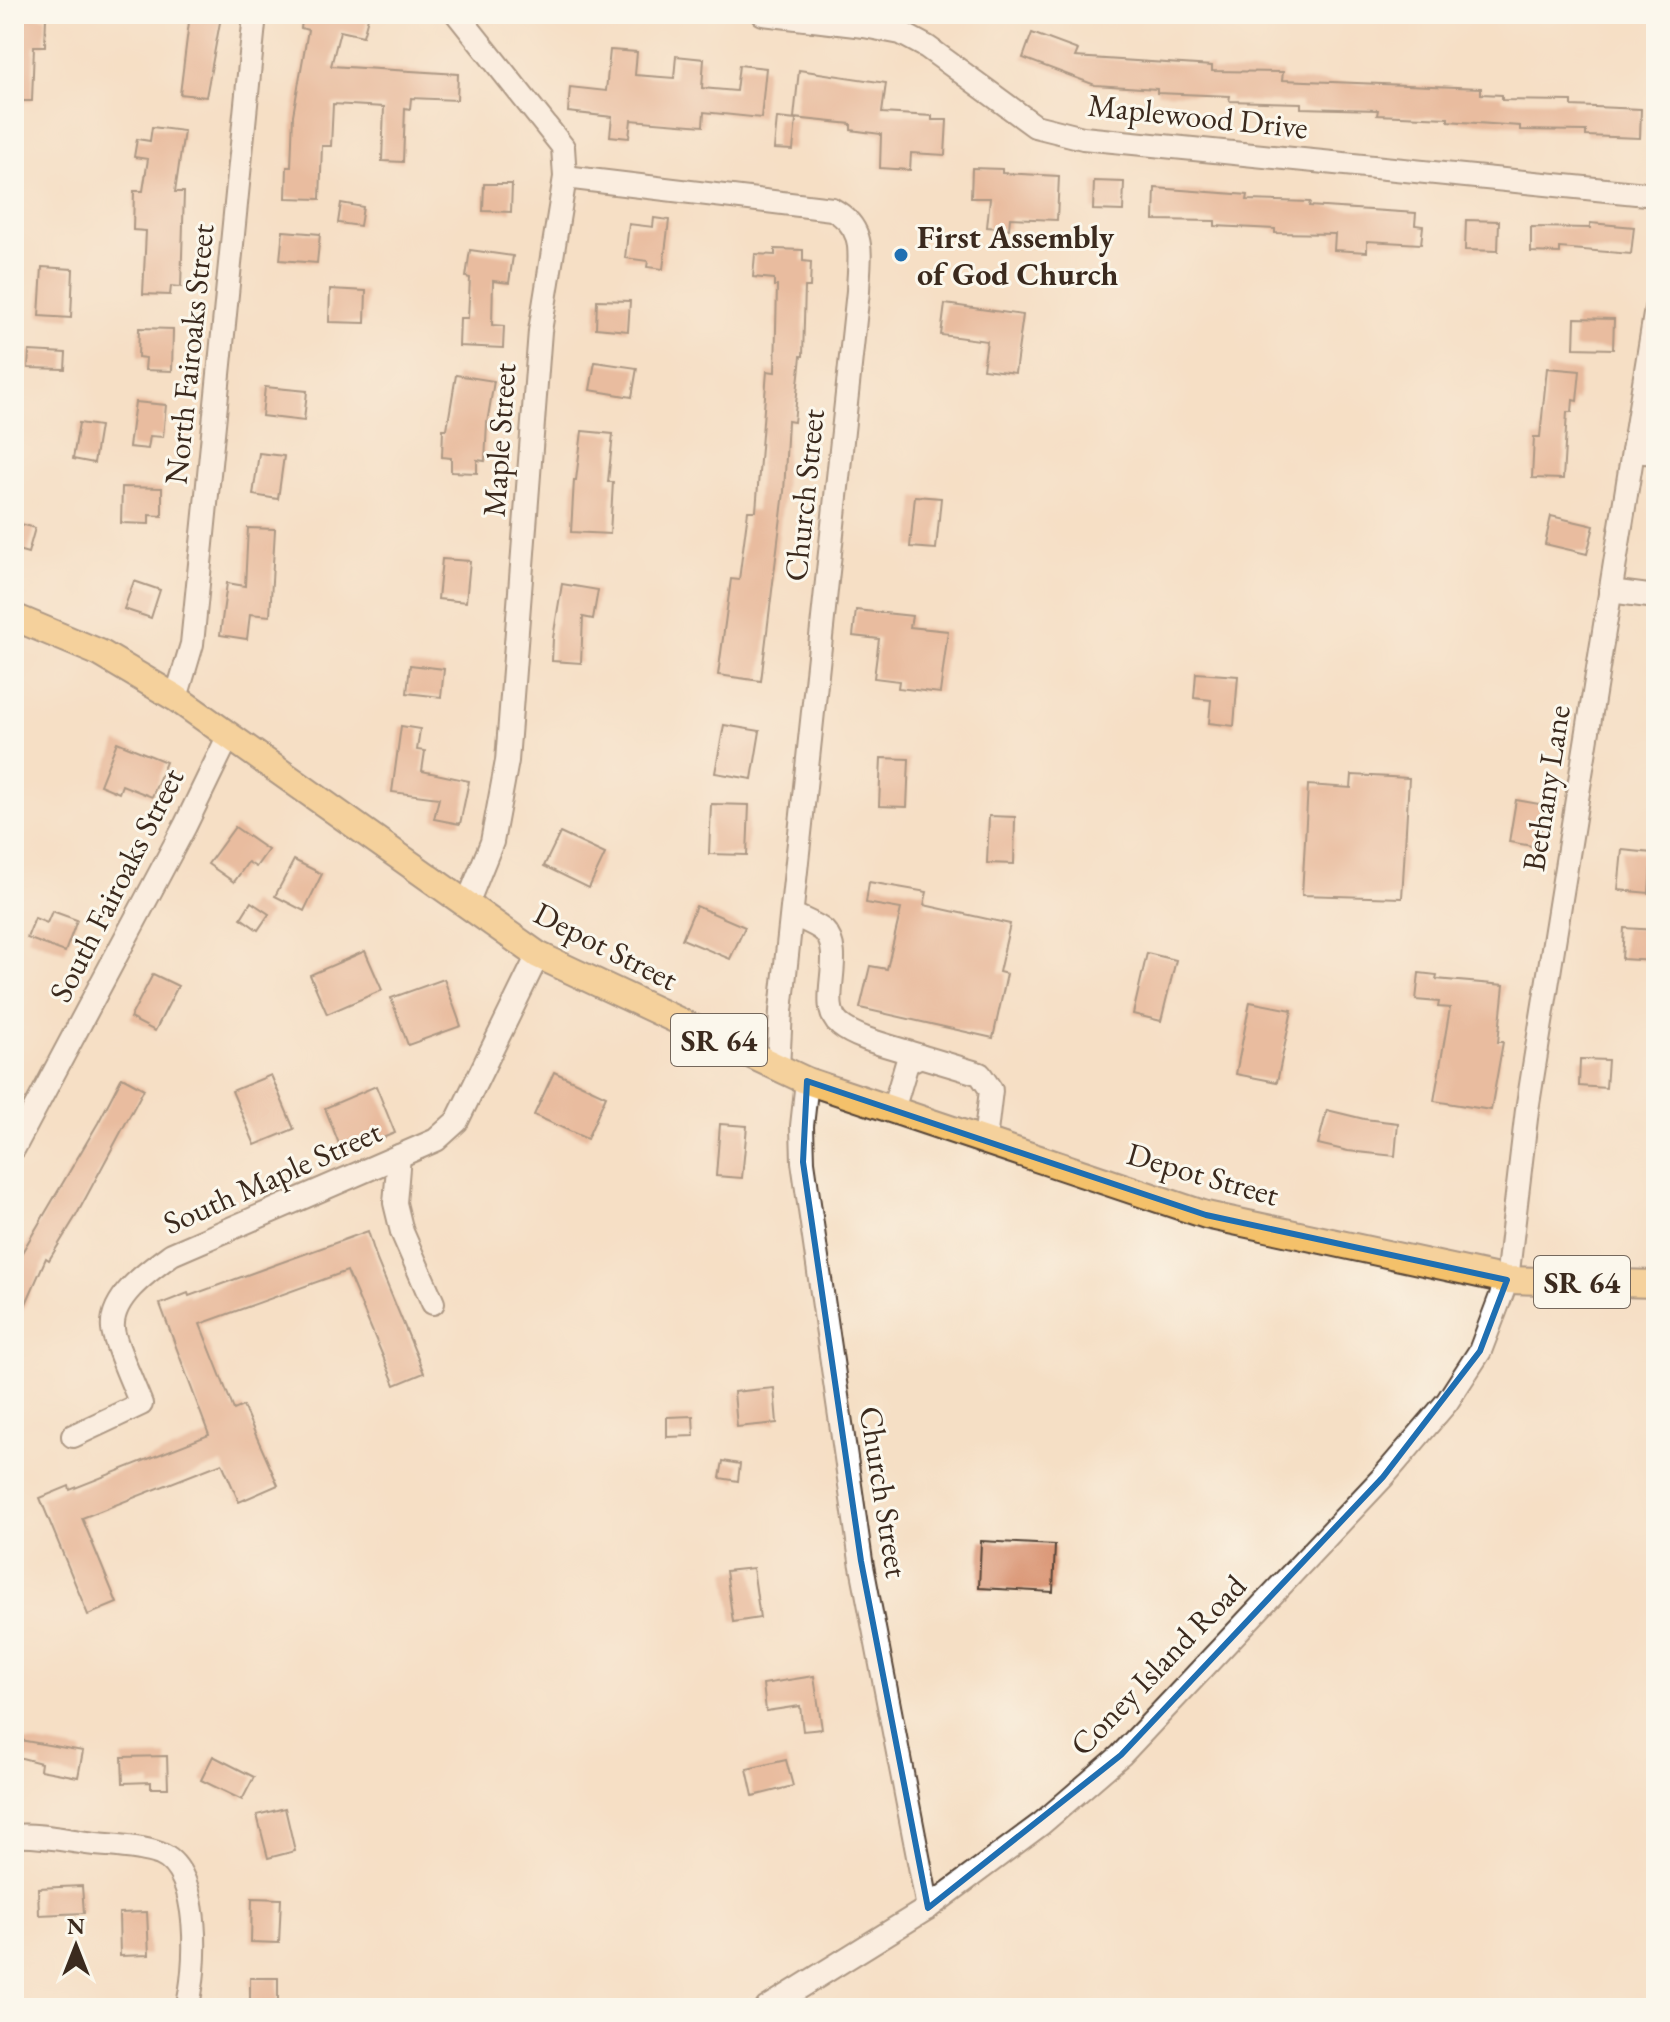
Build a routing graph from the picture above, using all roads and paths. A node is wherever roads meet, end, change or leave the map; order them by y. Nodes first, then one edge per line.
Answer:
1 (255, 14) edge
2 (457, 14) edge
3 (763, 14) edge
4 (565, 177) junction
5 (1656, 195) edge
6 (1656, 308) edge
7 (1633, 451) junction
8 (1656, 453) edge
9 (1610, 591) junction
10 (1656, 597) edge
11 (14, 617) edge
12 (176, 698) junction
13 (229, 735) junction
14 (467, 904) junction
15 (792, 914) junction
16 (538, 955) junction
17 (920, 1056) junction
18 (778, 1068) junction
19 (807, 1081) junction
20 (893, 1110) junction
21 (985, 1141) junction
22 (14, 1148) edge
23 (399, 1156) junction
24 (1507, 1280) junction
25 (1656, 1284) edge
26 (433, 1303) dead end
27 (73, 1436) dead end
28 (14, 1836) edge
29 (928, 1908) junction
30 (187, 2008) edge
31 (767, 2008) edge

1 - 12 street, North Fairoaks Street
2 - 4 street, Maple Street
3 - 5 street, Maplewood Drive
4 - 14 street, Maple Street
4 - 15 street, Church Street
6 - 7 street, Bethany Lane
7 - 8 street
7 - 9 street, Bethany Lane
9 - 10 street
9 - 24 street, Bethany Lane
11 - 12 main road, Depot Street / SR 64
12 - 13 main road, Depot Street / SR 64
13 - 14 main road, Depot Street / SR 64
13 - 22 street, South Fairoaks Street
14 - 16 main road, Depot Street / SR 64
15 - 17 street
15 - 18 street, Church Street
16 - 18 main road, Depot Street / SR 64
16 - 23 street, South Maple Street
17 - 20 street
17 - 21 street
18 - 19 main road, Depot Street / SR 64
19 - 20 main road, Depot Street / SR 64
19 - 29 street, Church Street
20 - 21 main road, Depot Street / SR 64
21 - 24 main road, Depot Street / SR 64
23 - 26 street
23 - 27 street, South Maple Street
24 - 25 main road, SR 64
24 - 29 street, Coney Island Road
28 - 30 street
29 - 31 street, Coney Island Road

